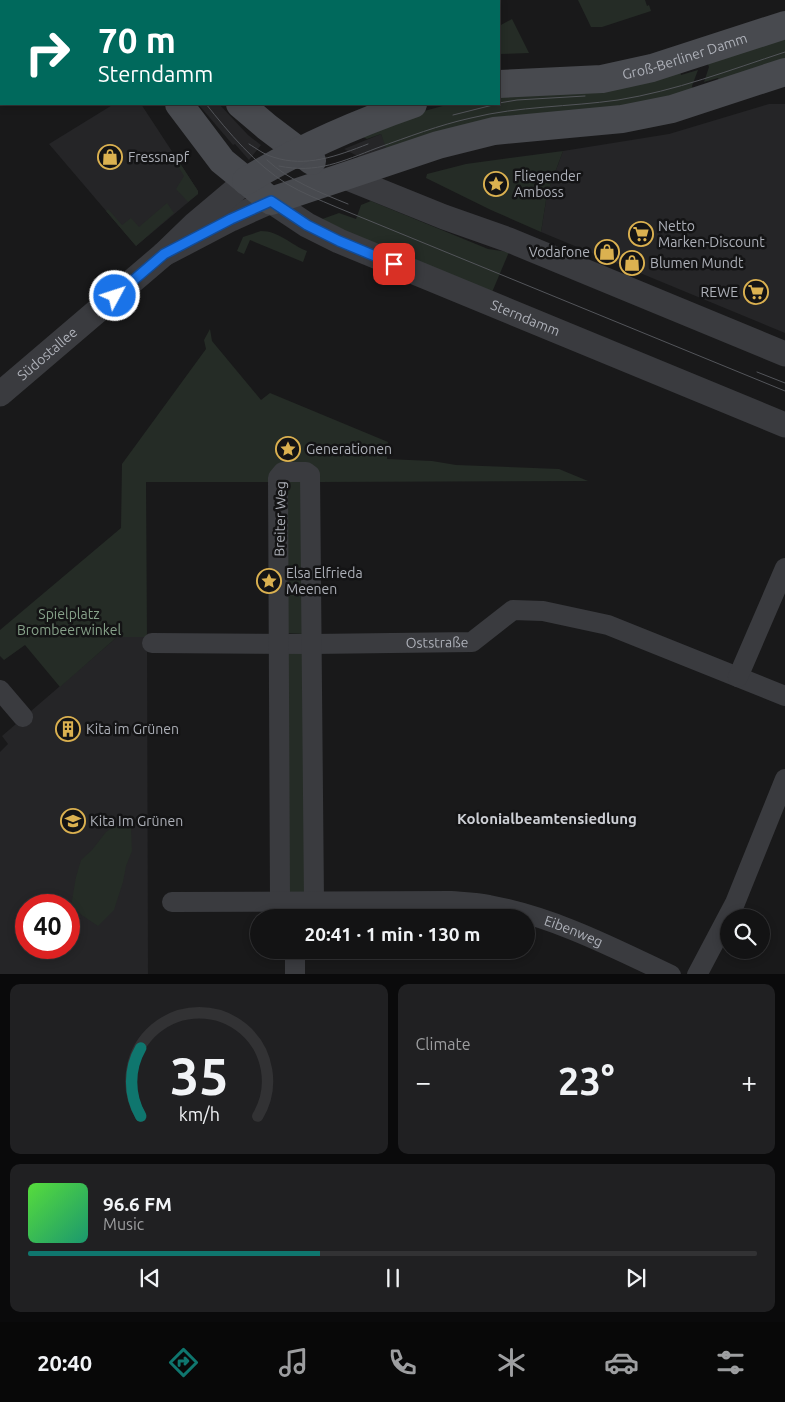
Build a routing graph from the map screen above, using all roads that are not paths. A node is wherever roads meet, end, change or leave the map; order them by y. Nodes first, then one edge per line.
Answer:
1 (785, 25) edge
2 (785, 72) edge
3 (500, 84) edge
4 (180, 105) edge
5 (241, 105) edge
6 (410, 105) edge
7 (300, 152) junction
8 (345, 177) junction
9 (246, 181) junction
10 (271, 201) junction
11 (164, 254) junction
12 (785, 354) edge
13 (0, 394) edge
14 (785, 425) edge
15 (785, 568) edge
16 (152, 644) dead end
17 (279, 644) junction
18 (312, 644) junction
19 (738, 677) junction
20 (0, 690) edge
21 (785, 696) edge
22 (23, 718) dead end
23 (785, 779) edge
24 (172, 902) dead end
25 (296, 906) edge
26 (295, 959) edge
27 (295, 974) edge
28 (671, 974) edge
29 (697, 974) edge

1 - 3 main road, Groß-Berliner Damm
2 - 8 main road
4 - 9 main road, Sterndamm
5 - 7 main road
6 - 7 main road
7 - 8 main road
7 - 9 main road
8 - 10 main road
8 - 12 street
9 - 10 main road, Sterndamm
9 - 11 street, Südostallee
10 - 11 street, Südostallee
10 - 14 street, Sterndamm
11 - 13 street, Südostallee
15 - 19 street
16 - 17 street, Oststraße
17 - 18 street, Oststraße
17 - 18 street, Breiter Weg
17 - 25 street, Breiter Weg
18 - 19 street, Oststraße
18 - 25 street, Breiter Weg
19 - 21 street, Oststraße
20 - 22 street
23 - 29 street
24 - 25 street, Eibenweg
25 - 28 street, Eibenweg
26 - 27 street

